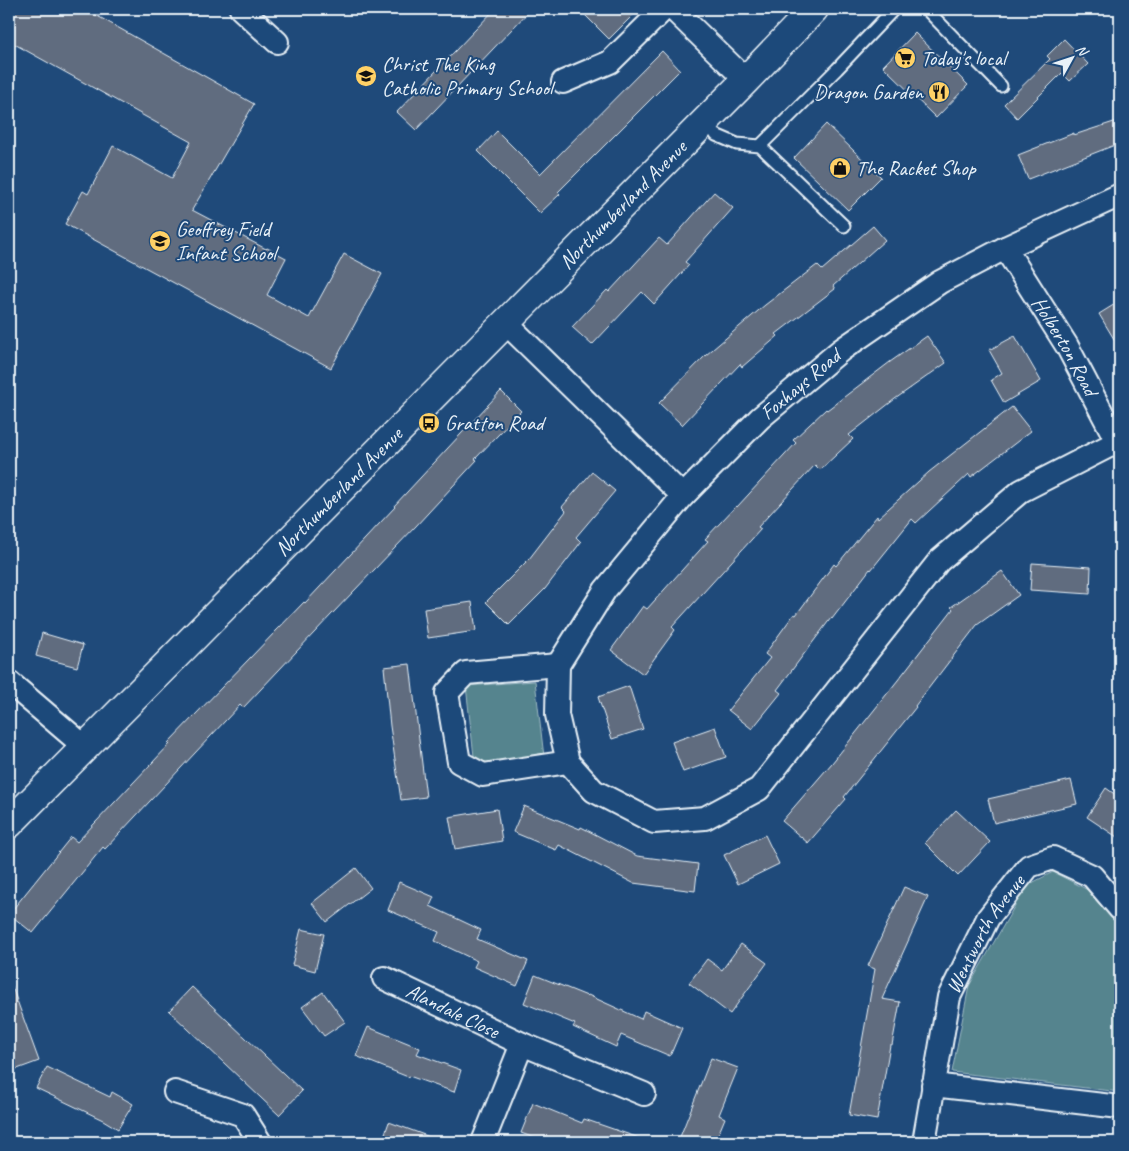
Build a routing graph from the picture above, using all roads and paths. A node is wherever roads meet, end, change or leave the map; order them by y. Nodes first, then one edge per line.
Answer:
1 (241, 9) edge
2 (664, 9) edge
3 (673, 9) edge
4 (814, 9) edge
5 (894, 9) edge
6 (926, 9) edge
7 (277, 42) dead end
8 (746, 80) junction
9 (563, 82) dead end
10 (1001, 86) dead end
11 (706, 120) junction
12 (760, 146) junction
13 (1120, 195) edge
14 (844, 226) dead end
15 (1005, 248) junction
16 (505, 322) junction
17 (1119, 445) edge
18 (682, 496) junction
19 (558, 665) junction
20 (9, 682) edge
21 (86, 747) junction
22 (568, 762) junction
23 (9, 824) edge
24 (1120, 909) edge
25 (384, 978) dead end
26 (522, 1044) junction
27 (933, 1085) junction
28 (175, 1092) dead end
29 (644, 1094) dead end
30 (1120, 1107) edge
31 (260, 1142) edge
32 (483, 1142) edge
33 (924, 1142) edge

1 - 7 street
2 - 9 street
3 - 8 street
4 - 8 street, Northumberland Avenue
5 - 12 lane
6 - 10 lane
8 - 11 street, Northumberland Avenue
11 - 12 lane
11 - 16 street, Northumberland Avenue
12 - 14 lane
13 - 15 street, Foxhays Road
15 - 17 street, Holberton Road
15 - 18 street, Foxhays Road
16 - 18 street
16 - 21 street, Northumberland Avenue
17 - 22 street
18 - 19 street, Foxhays Road
19 - 22 street
19 - 22 street
20 - 21 street
21 - 23 street, Northumberland Avenue
24 - 27 street, Wentworth Avenue
25 - 26 street, Alandale Close
26 - 29 street, Alandale Close
26 - 32 street, Alandale Close
27 - 30 street
27 - 33 street, Wentworth Avenue
28 - 31 street

